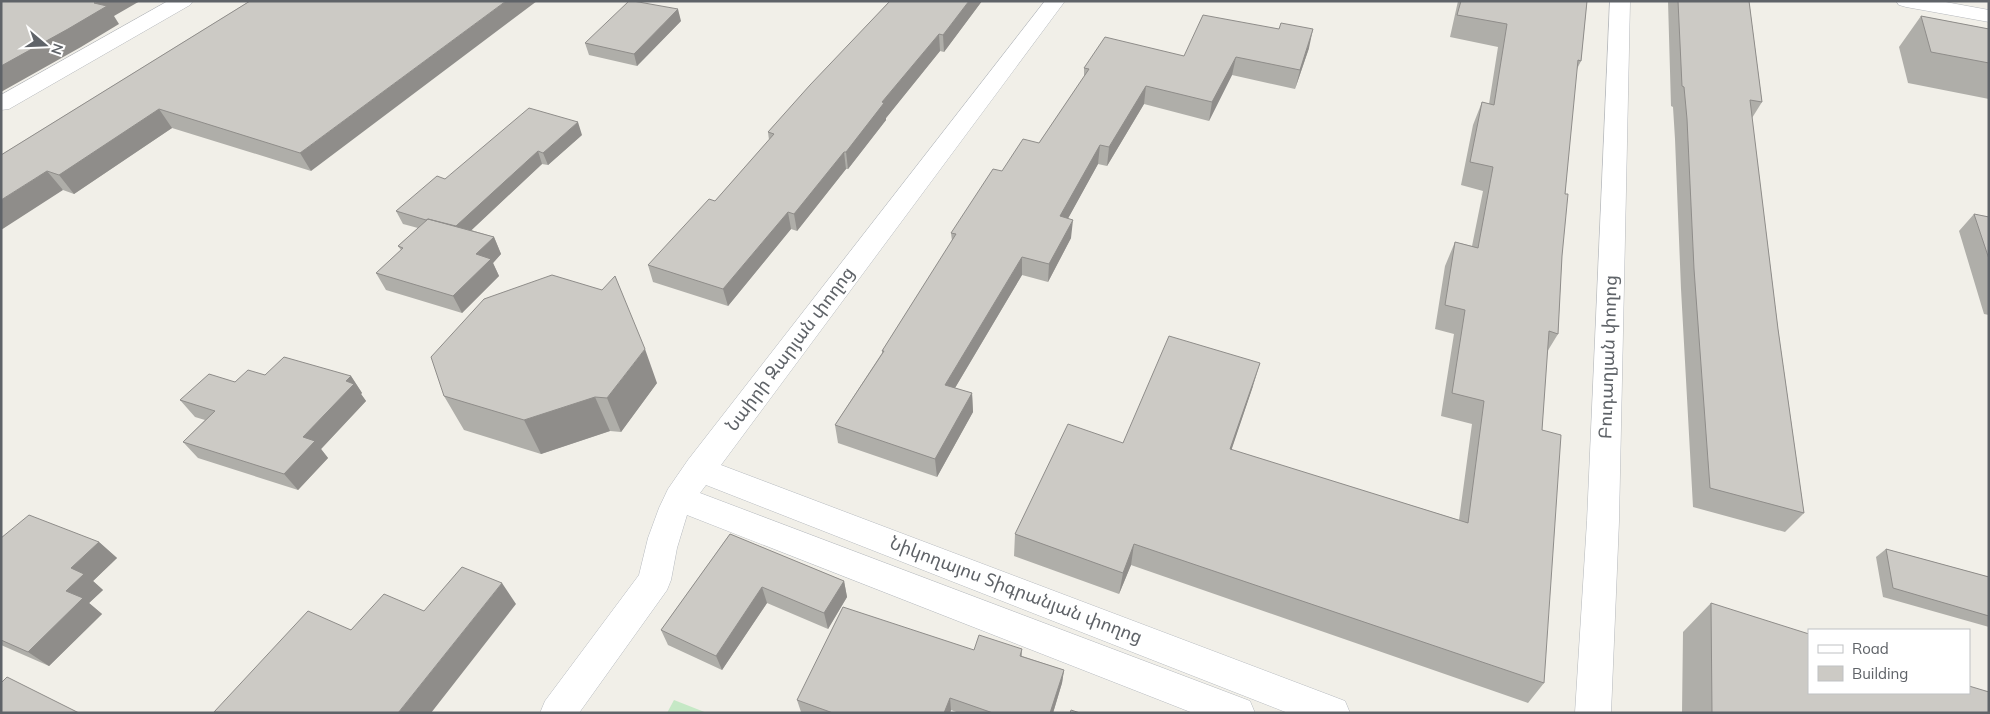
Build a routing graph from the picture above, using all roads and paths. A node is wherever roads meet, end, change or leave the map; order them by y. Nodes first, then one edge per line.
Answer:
1 (183, 1) edge
2 (1055, 1) edge
3 (1620, 1) edge
4 (1906, 1) edge
5 (1989, 16) edge
6 (1, 104) edge
7 (700, 469) junction
8 (679, 498) junction
9 (558, 713) edge
10 (1237, 713) edge
11 (1332, 713) edge
12 (1593, 713) edge

1 - 6 street
2 - 7 street, Նաիրի Զարյան փողոց
3 - 12 street, Բուդաղյան փողոց
4 - 5 street
7 - 8 street, Նաիրի Զարյան փողոց
7 - 11 street, Նիկողայոս Տիգրանյան փողոց
8 - 9 street, Նաիրի Զարյան փողոց
8 - 10 street, Նիկողայոս Տիգրանյան փողոց

